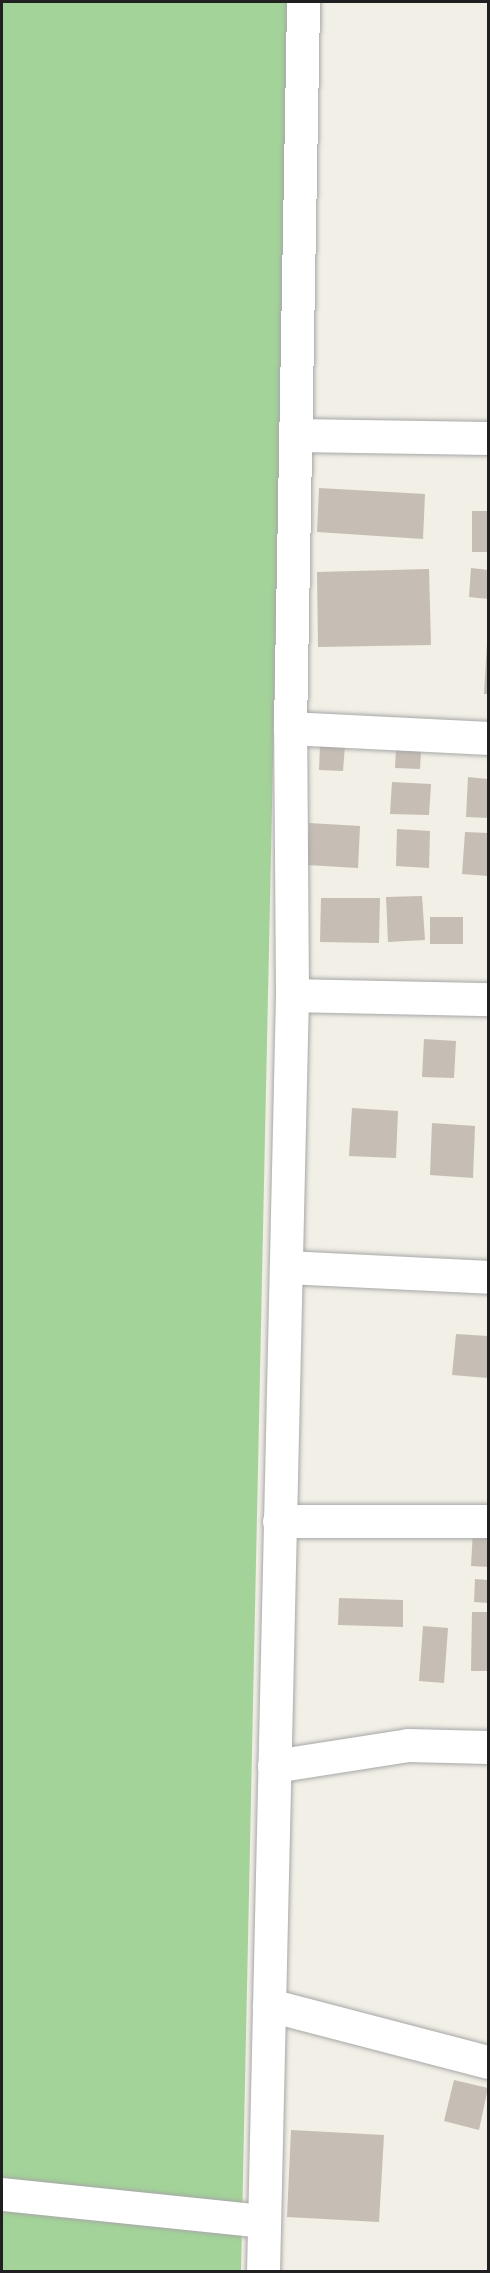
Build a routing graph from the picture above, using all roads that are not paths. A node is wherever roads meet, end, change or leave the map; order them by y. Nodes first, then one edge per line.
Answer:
1 (303, 2) edge
2 (295, 435) junction
3 (489, 438) edge
4 (290, 728) junction
5 (489, 738) edge
6 (292, 995) junction
7 (489, 999) edge
8 (287, 1267) junction
9 (489, 1277) edge
10 (279, 1521) junction
11 (489, 1521) edge
12 (489, 1747) edge
13 (274, 1766) junction
14 (269, 2005) junction
15 (489, 2062) edge
16 (2, 2194) edge
17 (264, 2221) junction
18 (263, 2271) edge

1 - 2 street
2 - 3 street
2 - 4 street
4 - 5 street
4 - 6 street
6 - 7 street
6 - 8 street
8 - 9 street
8 - 10 street
10 - 11 street
10 - 13 street
12 - 13 street
13 - 14 street
14 - 15 street
14 - 17 street
16 - 17 street
17 - 18 street

